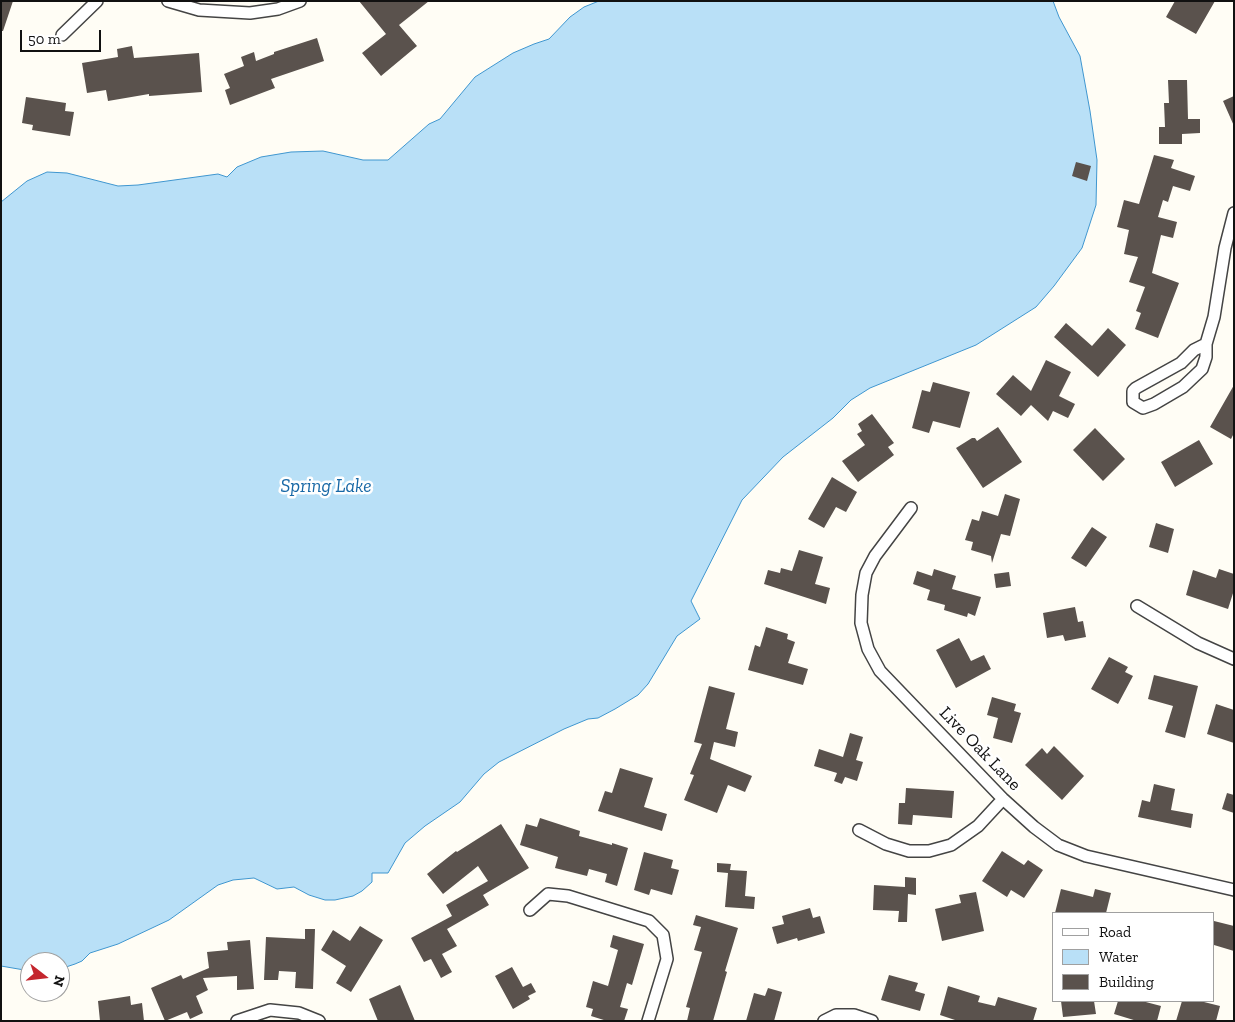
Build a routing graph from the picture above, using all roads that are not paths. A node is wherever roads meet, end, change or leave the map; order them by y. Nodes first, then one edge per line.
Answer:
1 (97, 1) edge
2 (168, 1) edge
3 (300, 1) edge
4 (62, 35) dead end
5 (1234, 213) edge
6 (1206, 344) junction
7 (911, 508) dead end
8 (1137, 606) dead end
9 (1234, 659) edge
10 (1004, 799) junction
11 (859, 830) dead end
12 (1234, 890) edge
13 (530, 910) dead end
14 (237, 1021) edge
15 (319, 1021) edge
16 (648, 1021) edge
17 (824, 1021) edge
18 (872, 1021) edge

1 - 4 street
2 - 3 street
5 - 6 street
6 - 6 street
7 - 10 street, Live Oak Lane
8 - 9 street
10 - 11 street
10 - 12 street, Live Oak Lane
13 - 16 street
14 - 15 street
17 - 18 street

